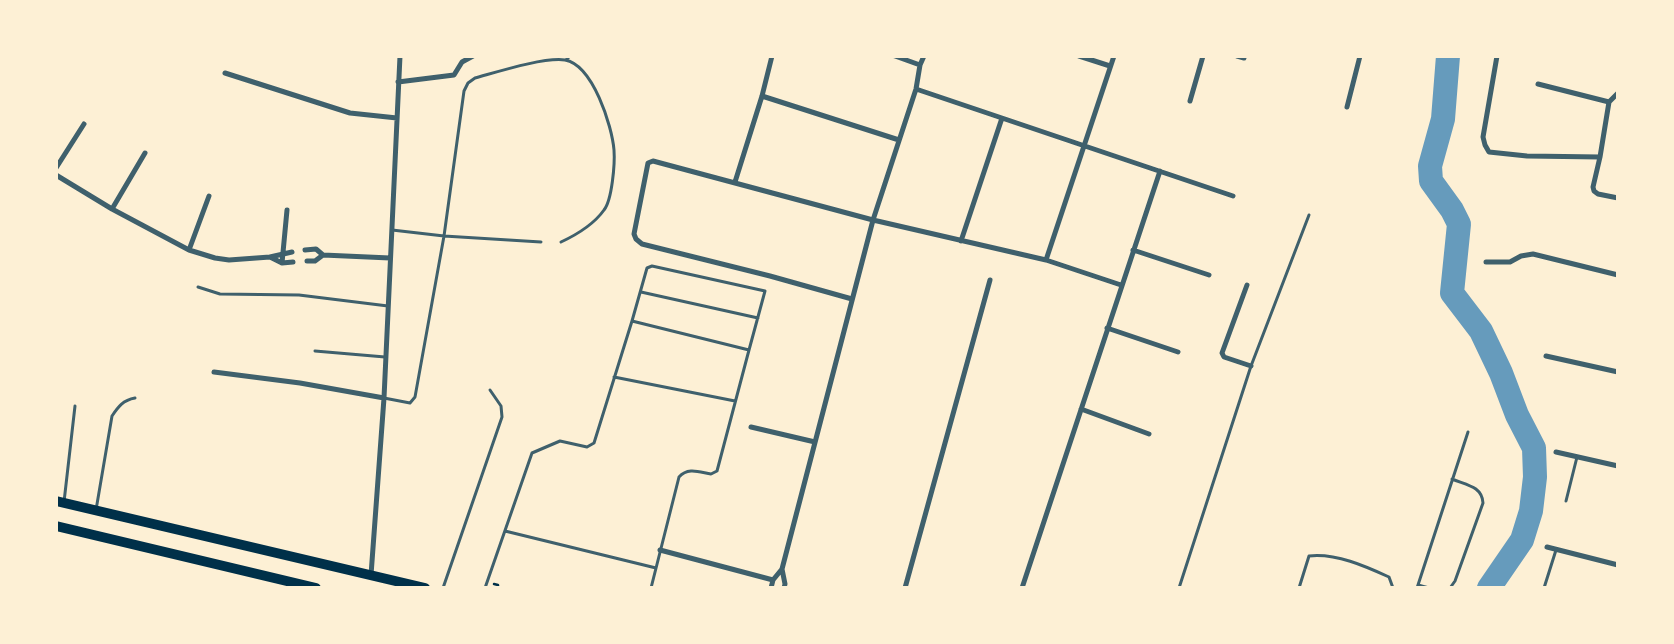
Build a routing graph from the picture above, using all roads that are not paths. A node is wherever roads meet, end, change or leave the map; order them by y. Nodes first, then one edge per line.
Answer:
1 (400, 56) edge
2 (473, 56) edge
3 (570, 56) edge
4 (772, 56) edge
5 (895, 56) edge
6 (924, 56) edge
7 (1079, 56) edge
8 (1114, 56) edge
9 (1203, 56) edge
10 (1237, 56) edge
11 (1360, 56) edge
12 (1497, 56) edge
13 (1244, 58) dead end
14 (566, 60) junction
15 (920, 65) junction
16 (1110, 66) junction
17 (225, 73) dead end
18 (398, 82) junction
19 (1538, 84) dead end
20 (916, 89) junction
21 (1618, 93) edge
22 (762, 96) junction
23 (1190, 101) dead end
24 (1609, 102) junction
25 (1347, 107) dead end
26 (397, 118) junction
27 (1002, 118) junction
28 (84, 124) dead end
29 (899, 140) junction
30 (1084, 146) junction
31 (145, 153) dead end
32 (1600, 157) junction
33 (56, 168) edge
34 (1160, 172) junction
35 (56, 175) edge
36 (735, 182) junction
37 (209, 196) dead end
38 (1233, 196) dead end
39 (1618, 198) edge
40 (112, 209) junction
41 (287, 210) dead end
42 (1309, 215) dead end
43 (873, 220) junction
44 (391, 230) junction
45 (444, 236) junction
46 (961, 241) junction
47 (541, 242) dead end
48 (561, 242) dead end
49 (189, 250) junction
50 (305, 250) dead end
51 (1133, 250) junction
52 (292, 252) dead end
53 (283, 254) junction
54 (323, 255) junction
55 (270, 257) junction
56 (390, 258) junction
57 (1046, 260) junction
58 (307, 261) dead end
59 (293, 262) dead end
60 (1486, 262) dead end
61 (282, 263) junction
62 (1209, 275) dead end
63 (1618, 275) edge
64 (990, 280) dead end
65 (1121, 285) junction
66 (1247, 285) dead end
67 (198, 287) dead end
68 (641, 292) junction
69 (852, 299) junction
70 (388, 306) junction
71 (758, 318) junction
72 (632, 321) junction
73 (1107, 328) junction
74 (749, 350) junction
75 (315, 351) dead end
76 (1178, 352) dead end
77 (1546, 356) dead end
78 (386, 357) junction
79 (1251, 366) junction
80 (214, 372) dead end
81 (1618, 372) edge
82 (614, 376) junction
83 (490, 390) dead end
84 (134, 398) dead end
85 (384, 398) junction
86 (735, 401) junction
87 (75, 406) dead end
88 (1081, 409) junction
89 (750, 427) dead end
90 (1468, 432) dead end
91 (1149, 434) dead end
92 (815, 442) junction
93 (1556, 452) dead end
94 (1577, 457) junction
95 (1618, 466) edge
96 (1452, 479) junction
97 (1566, 501) dead end
98 (60, 502) edge
99 (96, 510) junction
100 (56, 526) edge
101 (505, 531) junction
102 (1547, 548) dead end
103 (660, 550) junction
104 (1556, 550) junction
105 (1618, 565) edge
106 (656, 568) junction
107 (782, 569) junction
108 (371, 575) junction
109 (773, 580) junction
110 (1417, 586) edge
111 (316, 588) edge
112 (425, 588) edge
113 (444, 588) edge
114 (486, 588) edge
115 (651, 588) edge
116 (772, 588) edge
117 (784, 588) edge
118 (905, 588) edge
119 (1022, 588) edge
120 (1179, 588) edge
121 (1299, 588) edge
122 (1393, 588) edge
123 (1429, 588) edge
124 (1450, 588) edge
125 (1544, 588) edge

1 - 18 street
2 - 18 street
3 - 14 lane
4 - 22 street
5 - 15 street
6 - 15 street
7 - 16 street
8 - 16 street
9 - 23 street
10 - 13 street
11 - 25 street
12 - 32 street
14 - 45 lane
14 - 48 lane
15 - 20 street
16 - 30 street
17 - 26 street
18 - 26 street
19 - 24 street
20 - 27 street
20 - 29 street
21 - 24 street
22 - 29 street
22 - 36 street
24 - 32 street
26 - 44 street
27 - 30 street
27 - 46 street
28 - 33 street
29 - 43 street
30 - 34 street
30 - 57 street
31 - 40 street
32 - 39 street
34 - 38 street
34 - 51 street
35 - 40 street
36 - 43 street
36 - 69 street
37 - 49 street
40 - 49 street
41 - 53 street
42 - 79 lane
43 - 46 street
43 - 69 street
44 - 45 lane
44 - 56 street
45 - 47 lane
45 - 85 lane
46 - 57 street
49 - 55 street
50 - 54 street
51 - 62 street
51 - 65 street
52 - 53 street
53 - 55 street
53 - 61 street
54 - 56 street
54 - 58 street
55 - 61 street
56 - 70 street
57 - 65 street
59 - 61 street
60 - 63 street
64 - 118 street
65 - 73 street
66 - 79 street
67 - 70 lane
68 - 71 lane
68 - 71 lane
68 - 72 lane
69 - 92 street
70 - 78 street
71 - 74 lane
72 - 74 lane
72 - 82 lane
73 - 76 street
73 - 88 street
74 - 86 lane
75 - 78 lane
77 - 81 street
78 - 85 street
79 - 120 lane
80 - 85 street
82 - 86 lane
82 - 101 lane
83 - 113 lane
84 - 99 lane
85 - 108 street
86 - 103 lane
87 - 98 lane
88 - 91 street
88 - 119 street
89 - 92 street
90 - 96 lane
92 - 107 street
93 - 94 street
94 - 95 street
94 - 97 lane
96 - 110 lane
96 - 124 lane
98 - 99 main road
99 - 108 main road
100 - 111 main road
101 - 106 lane
101 - 114 lane
102 - 104 street
103 - 106 lane
103 - 109 street
104 - 105 street
104 - 125 lane
106 - 115 lane
107 - 109 street
107 - 117 street
108 - 112 main road
109 - 116 street
110 - 123 lane
121 - 122 lane

